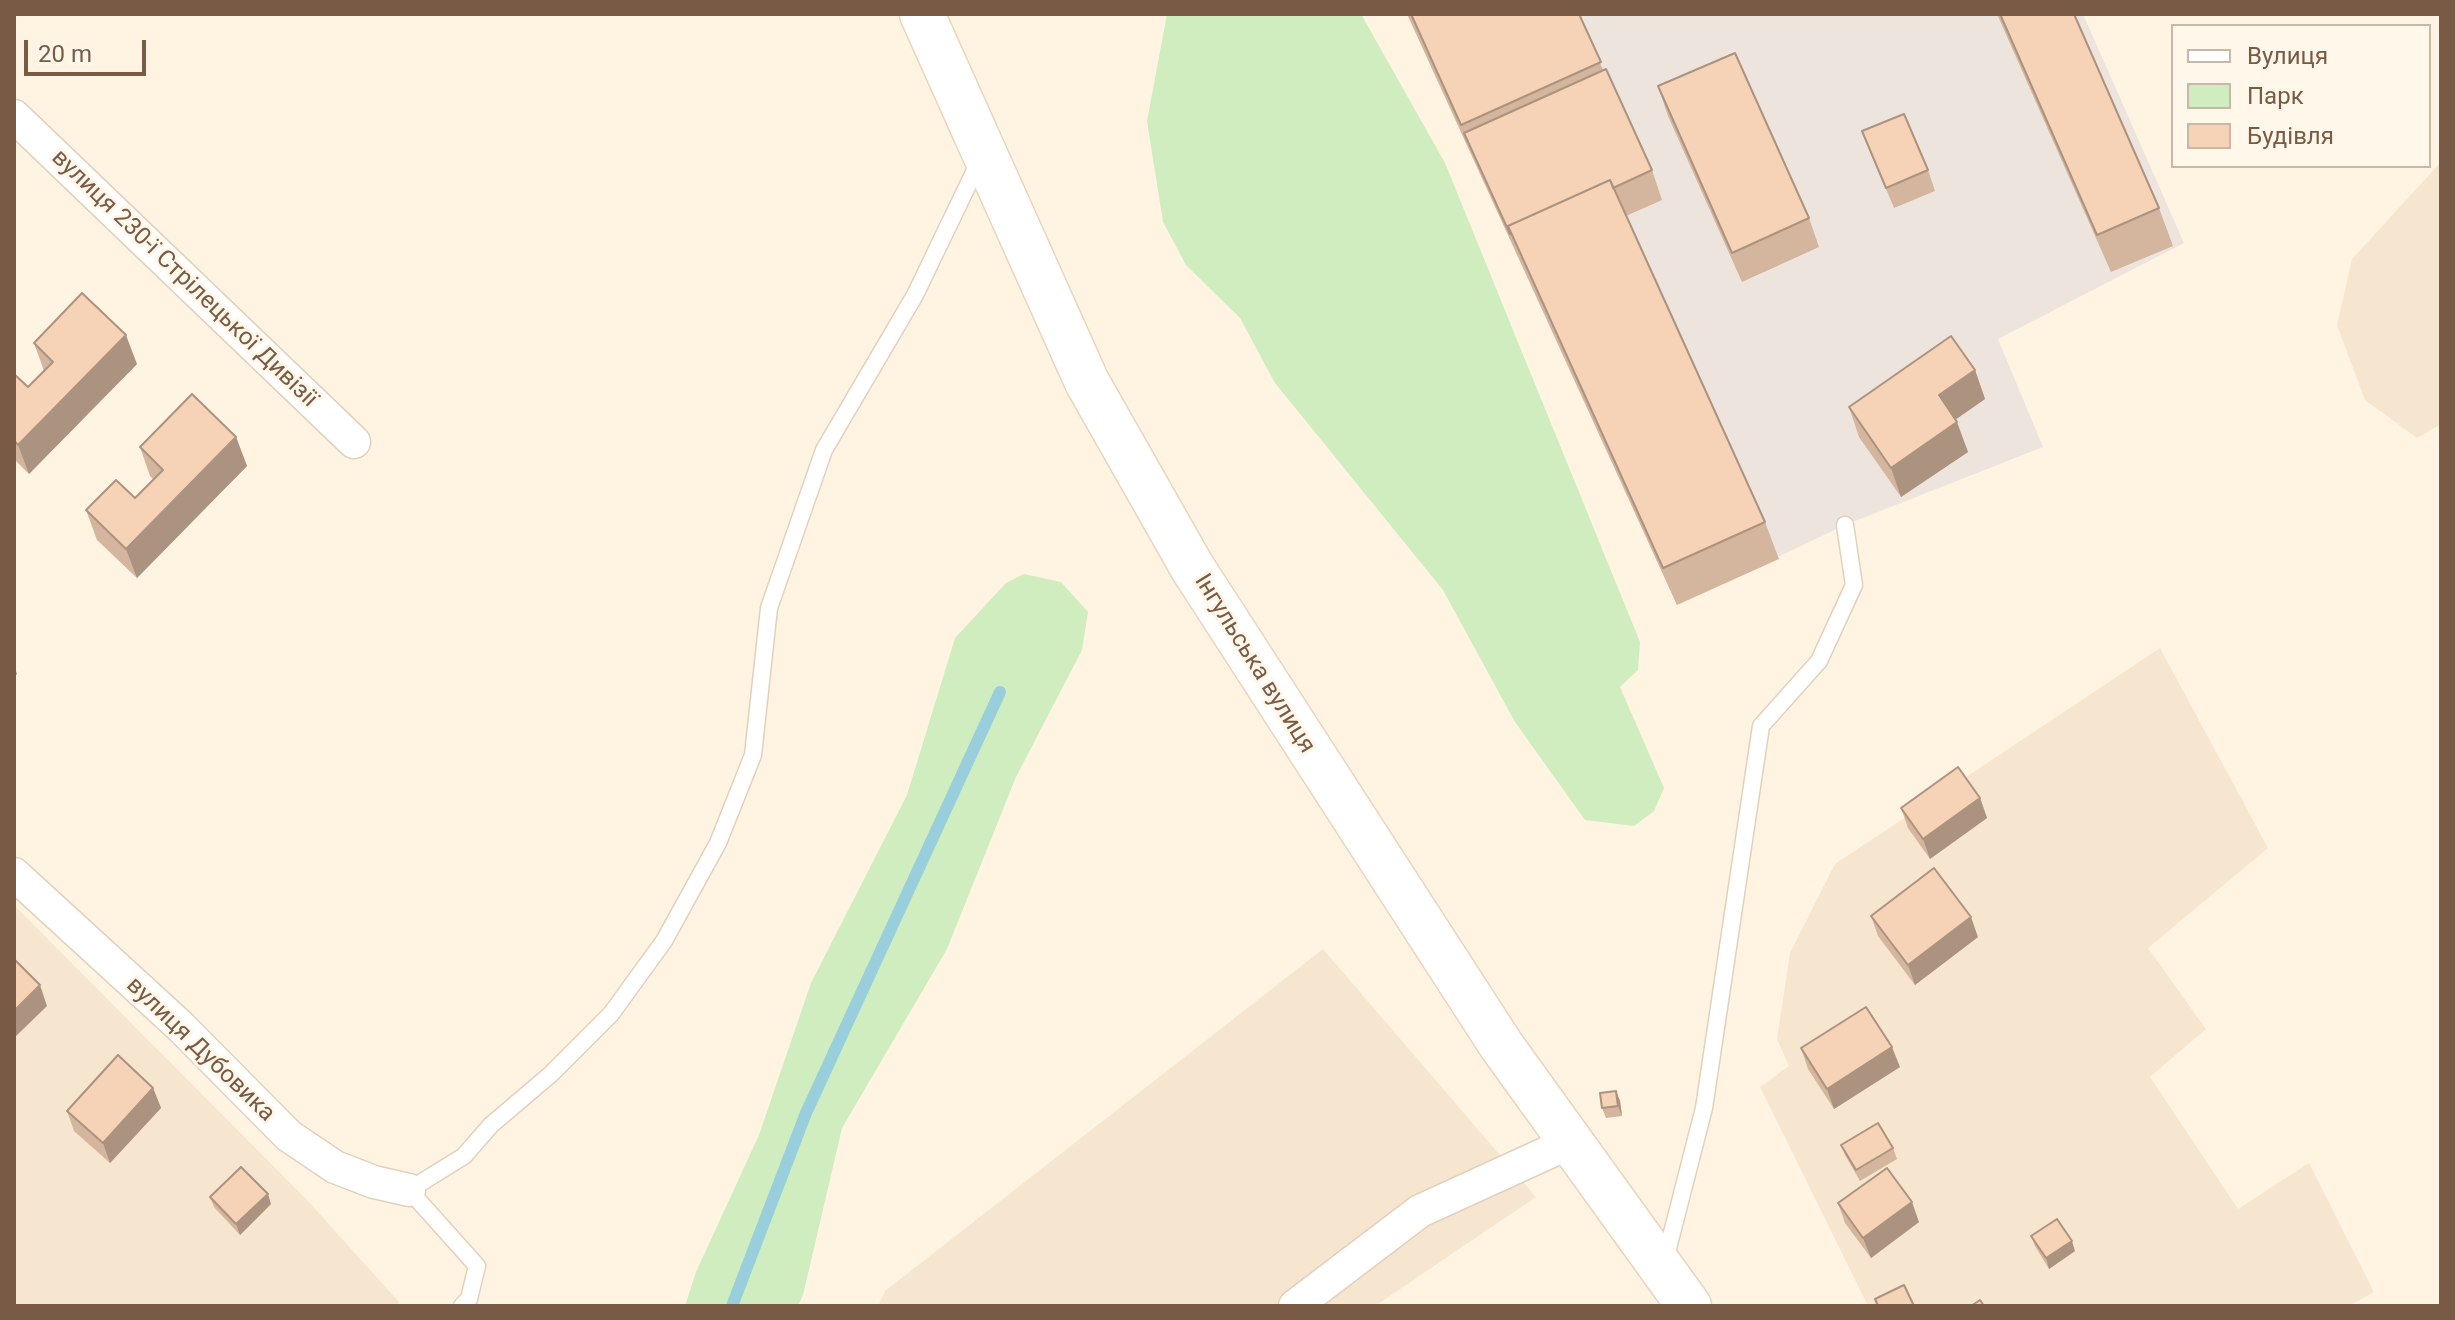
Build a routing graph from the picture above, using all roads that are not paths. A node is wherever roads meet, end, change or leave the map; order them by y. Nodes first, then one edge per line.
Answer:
1 (922, 14) edge
2 (14, 116) edge
3 (983, 155) junction
4 (354, 442) dead end
5 (1845, 525) dead end
6 (14, 874) edge
7 (1571, 1142) junction
8 (409, 1190) junction
9 (1663, 1269) junction
10 (462, 1306) edge
11 (1295, 1306) edge
12 (1689, 1306) edge

1 - 3 street, Інгульська вулиця
2 - 4 street, вулиця 230-ї Стрілецької Дивізії
3 - 7 street, Інгульська вулиця
3 - 8 lane
5 - 9 lane
6 - 8 street, вулиця Дубовика
7 - 9 street, Інгульська вулиця
7 - 11 street
8 - 10 lane
9 - 12 street, Інгульська вулиця

